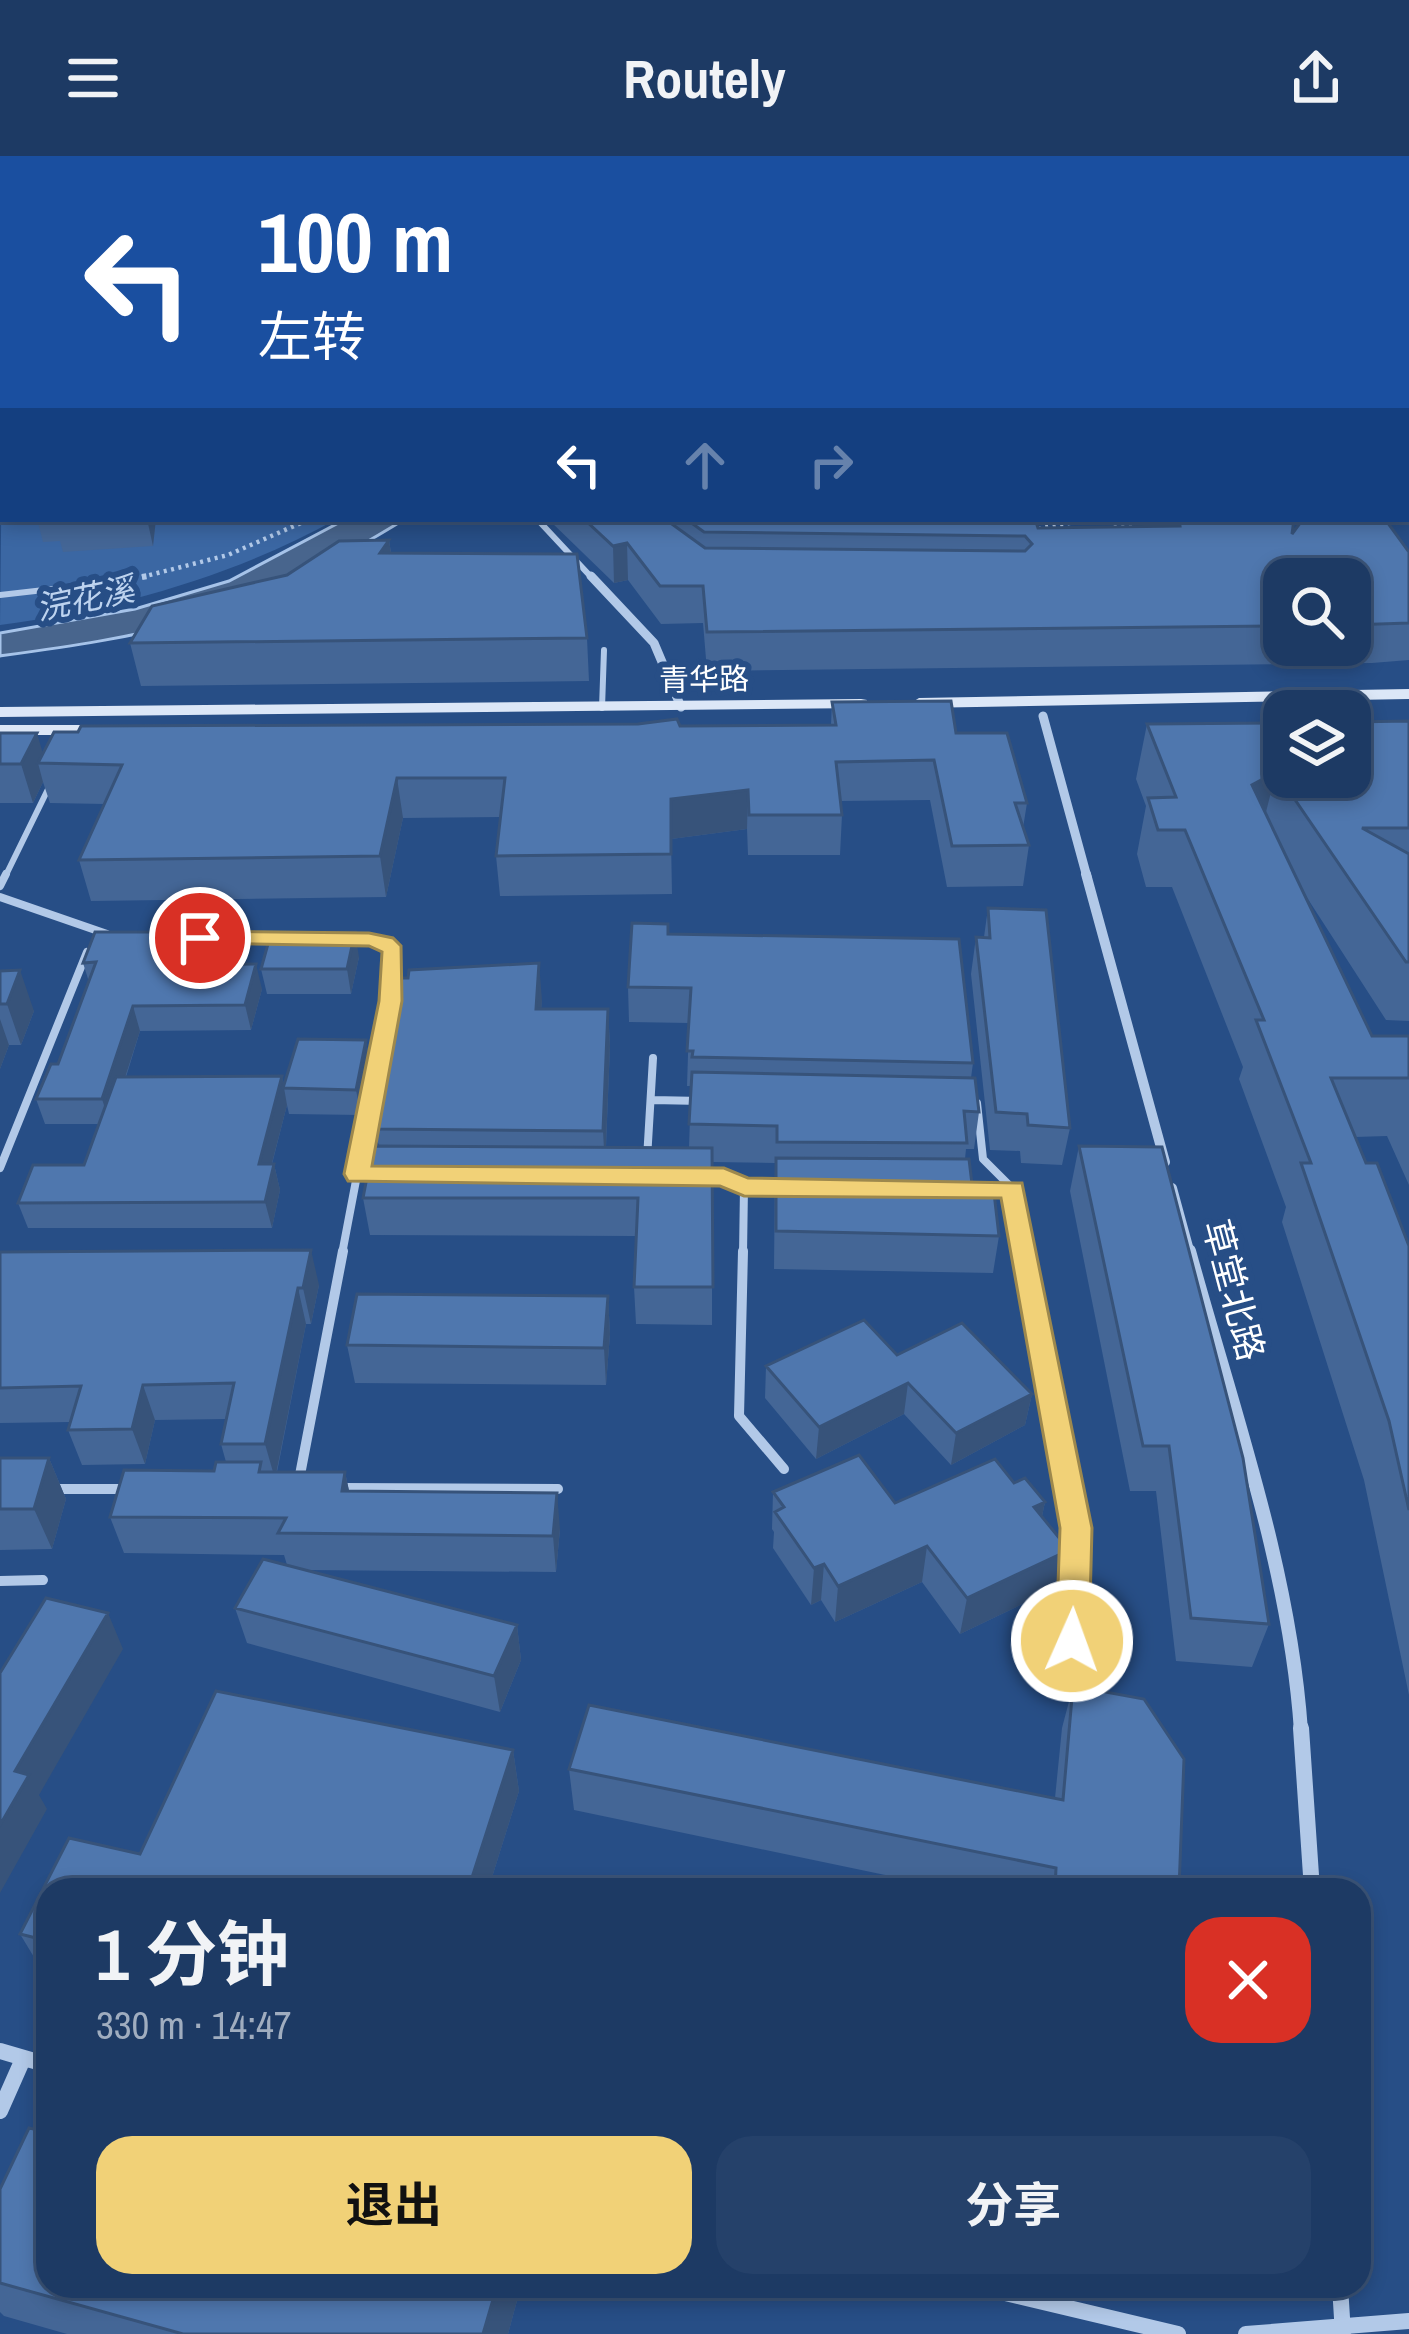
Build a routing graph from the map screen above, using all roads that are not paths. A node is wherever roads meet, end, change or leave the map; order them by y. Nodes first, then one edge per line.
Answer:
1 (540, 522) edge
2 (123, 581) road end
3 (0, 595) edge
4 (604, 650) dead end
5 (1409, 694) edge
6 (681, 707) junction
7 (602, 708) junction
8 (1409, 709) edge
9 (1371, 710) edge
10 (0, 712) edge
11 (1263, 712) edge
12 (1043, 716) junction
13 (0, 730) edge
14 (77, 730) junction
15 (68, 749) edge
16 (58, 769) edge
17 (0, 886) edge
18 (0, 897) edge
19 (96, 931) junction
20 (116, 938) edge
21 (162, 938) edge
22 (300, 939) edge
23 (323, 939) edge
24 (382, 1044) edge
25 (653, 1058) dead end
26 (975, 1085) edge
27 (374, 1088) edge
28 (652, 1100) junction
29 (722, 1101) edge
30 (954, 1106) edge
31 (977, 1107) junction
32 (0, 1168) edge
33 (357, 1174) junction
34 (380, 1175) edge
35 (645, 1176) edge
36 (685, 1177) edge
37 (744, 1187) junction
38 (811, 1188) edge
39 (990, 1189) edge
40 (1013, 1189) junction
41 (784, 1469) dead end
42 (46, 1489) edge
43 (137, 1489) edge
44 (558, 1489) edge
45 (43, 1580) dead end
46 (0, 1581) edge
47 (1071, 1679) dead end
48 (1311, 1878) edge
49 (0, 2051) edge
50 (23, 2059) junction
51 (36, 2062) edge
52 (0, 2111) edge
53 (1026, 2298) edge
54 (1341, 2298) edge
55 (1409, 2320) edge
56 (1343, 2330) edge
57 (1178, 2334) edge
58 (1246, 2334) edge

1 - 6 street
2 - 3 lane
4 - 7 lane
5 - 12 main road
6 - 7 main road, 青华路
6 - 14 main road, 青华路
7 - 10 main road, 青华路
8 - 9 main road
11 - 12 main road
12 - 48 street, 草堂北路
13 - 14 main road, 青华路
14 - 15 lane
16 - 17 lane
18 - 19 lane
19 - 20 lane
19 - 32 lane
21 - 22 lane
23 - 24 lane
25 - 28 lane
26 - 31 lane
27 - 33 lane
28 - 29 lane
28 - 35 lane
30 - 31 lane
31 - 40 lane
33 - 34 lane
33 - 44 lane
36 - 37 lane
37 - 38 lane
37 - 41 lane
39 - 40 lane
40 - 47 lane
42 - 43 lane
45 - 46 lane
49 - 50 street
50 - 51 street
50 - 52 street
53 - 57 street
54 - 56 street
55 - 56 street
56 - 58 street

